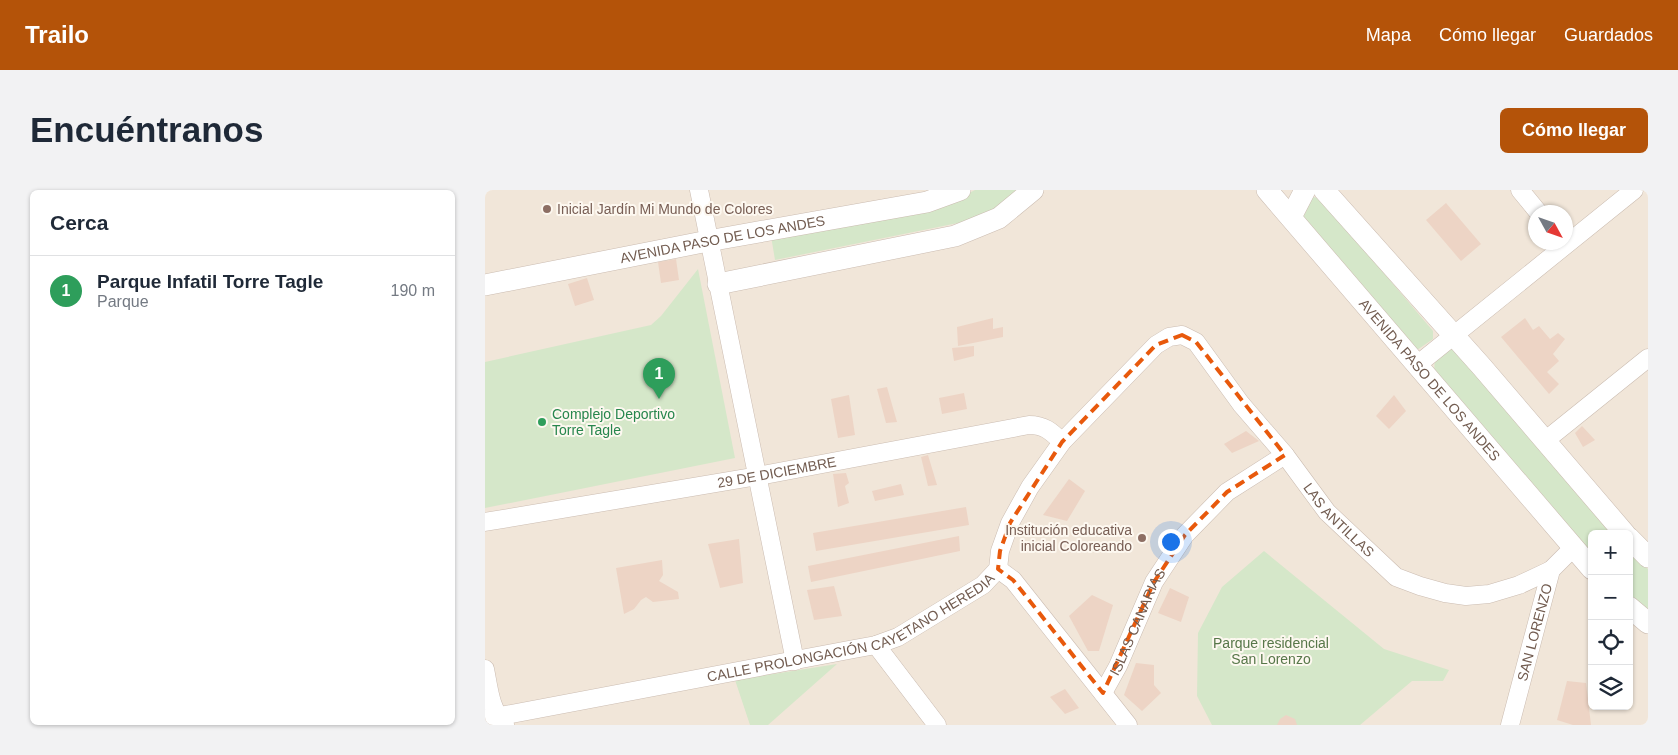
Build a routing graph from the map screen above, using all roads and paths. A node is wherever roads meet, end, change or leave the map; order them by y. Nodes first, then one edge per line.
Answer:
1 (699, 190) edge
2 (960, 190) edge
3 (1033, 190) edge
4 (1267, 190) edge
5 (1305, 190) edge
6 (1324, 190) edge
7 (1520, 190) edge
8 (1635, 190) edge
9 (1532, 205) edge
10 (1291, 217) junction
11 (1573, 237) edge
12 (708, 241) junction
13 (1557, 250) edge
14 (717, 284) junction
15 (485, 285) edge
16 (1182, 335) joint
17 (1454, 336) junction
18 (1648, 358) edge
19 (1417, 365) junction
20 (1545, 440) junction
21 (1062, 442) junction
22 (1285, 455) junction
23 (758, 476) junction
24 (485, 522) edge
25 (1622, 530) edge
26 (1633, 542) edge
27 (1573, 548) junction
28 (1648, 557) edge
29 (1588, 565) edge
30 (998, 569) junction
31 (1551, 570) junction
32 (1633, 610) edge
33 (1648, 623) edge
34 (876, 645) junction
35 (795, 661) junction
36 (485, 669) edge
37 (1103, 693) junction
38 (497, 721) edge
39 (937, 725) edge
40 (1128, 725) edge
41 (1510, 725) edge

1 - 12 street
2 - 12 street, AVENIDA PASO DE LOS ANDES
3 - 14 street
4 - 10 street, AVENIDA PASO DE LOS ANDES
5 - 10 street
6 - 17 street
7 - 9 street
8 - 11 street
10 - 19 street, AVENIDA PASO DE LOS ANDES
12 - 14 street
12 - 15 street, AVENIDA PASO DE LOS ANDES
13 - 17 street
14 - 23 street
16 - 21 street, CALLE PROLONGACIÓN CAYETANO HEREDIA
16 - 22 street, LAS ANTILLAS
17 - 19 street
17 - 20 street
18 - 20 street
19 - 27 street, AVENIDA PASO DE LOS ANDES
20 - 25 street
21 - 23 street, 29 DE DICIEMBRE
21 - 30 street, CALLE PROLONGACIÓN CAYETANO HEREDIA
22 - 31 street, LAS ANTILLAS
22 - 37 street, ISLAS CANARIAS
23 - 24 street, 29 DE DICIEMBRE
23 - 35 street
26 - 28 street
27 - 29 street, AVENIDA PASO DE LOS ANDES
27 - 31 street, SAN LORENZO
30 - 34 street, CALLE PROLONGACIÓN CAYETANO HEREDIA
30 - 37 street
31 - 41 street, SAN LORENZO
32 - 33 street
34 - 35 street, CALLE PROLONGACIÓN CAYETANO HEREDIA
34 - 39 street
35 - 38 street, CALLE PROLONGACIÓN CAYETANO HEREDIA
36 - 38 street
37 - 40 street

